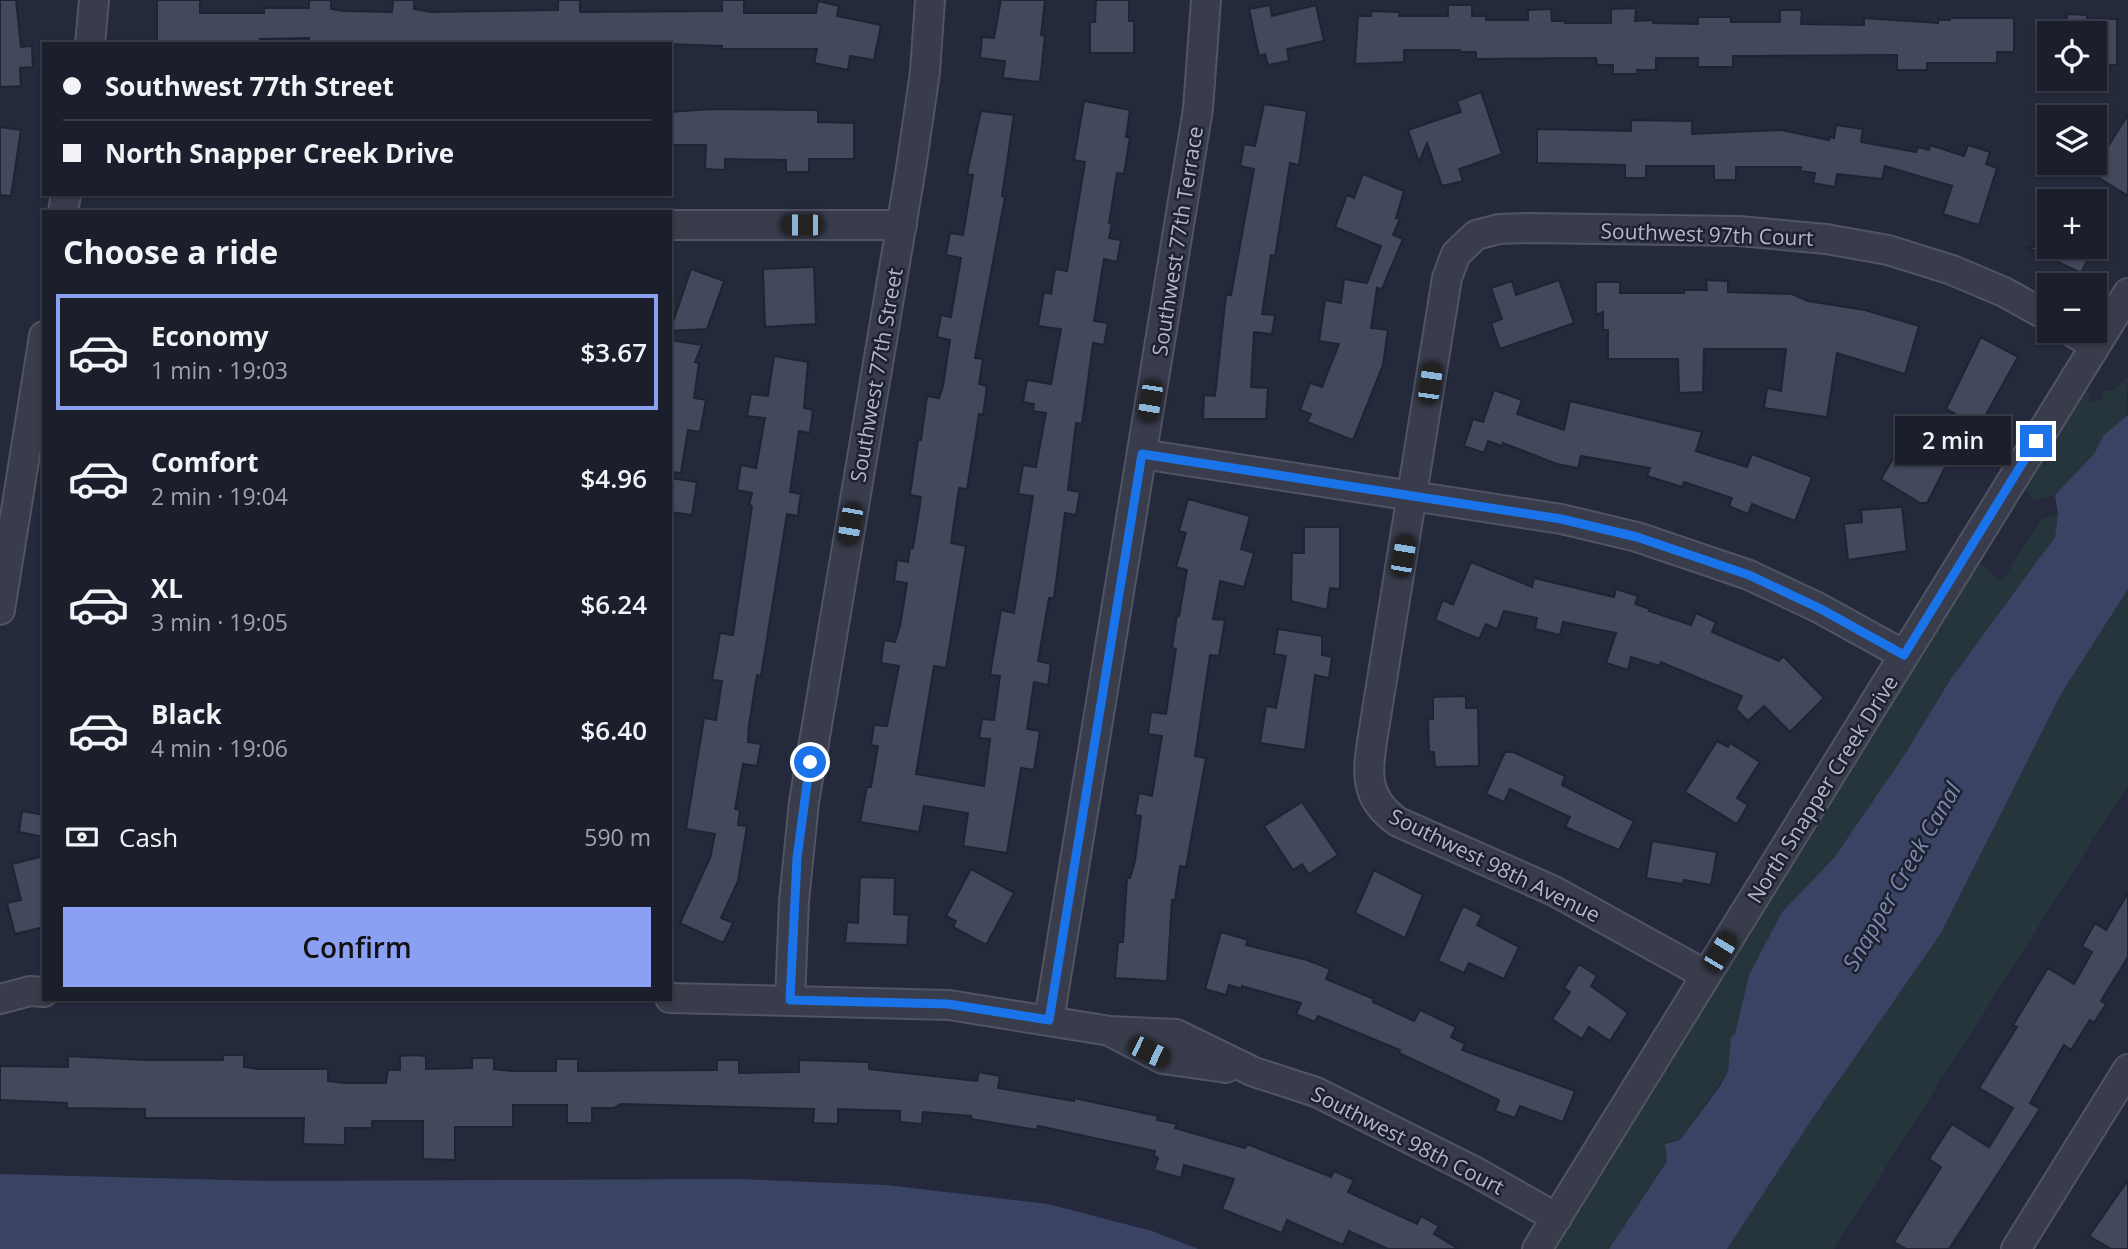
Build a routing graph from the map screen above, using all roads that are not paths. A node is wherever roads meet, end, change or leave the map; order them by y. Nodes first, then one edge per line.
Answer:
1 (94, 0) edge
2 (930, 0) edge
3 (1206, 0) edge
4 (90, 42) edge
5 (672, 225) edge
6 (902, 225) junction
7 (2128, 293) edge
8 (2037, 310) edge
9 (2090, 343) edge
10 (2095, 346) junction
11 (42, 348) edge
12 (1142, 454) junction
13 (1413, 496) junction
14 (0, 610) edge
15 (1904, 655) junction
16 (1706, 975) junction
17 (0, 984) edge
18 (37, 991) edge
19 (672, 998) edge
20 (0, 999) edge
21 (790, 1000) junction
22 (1049, 1020) junction
23 (2128, 1069) edge
24 (1557, 1217) junction
25 (1538, 1249) edge
26 (2016, 1249) edge

1 - 4 street
2 - 6 street, Southwest 77th Street
3 - 12 street, Southwest 77th Terrace
5 - 6 street
6 - 21 street, Southwest 77th Street
7 - 10 street, North Snapper Creek Drive
8 - 13 street, Southwest 97th Court
9 - 10 street
10 - 15 street, North Snapper Creek Drive
11 - 14 street
12 - 13 street
12 - 22 street, Southwest 77th Terrace
13 - 15 street
13 - 16 street, Southwest 98th Avenue
15 - 16 street, North Snapper Creek Drive
16 - 24 street, North Snapper Creek Drive
17 - 18 street
18 - 20 street
19 - 21 street, Southwest 98th Court
21 - 22 street, Southwest 98th Court
22 - 24 street, Southwest 98th Court
23 - 26 street
24 - 25 street, North Snapper Creek Drive

